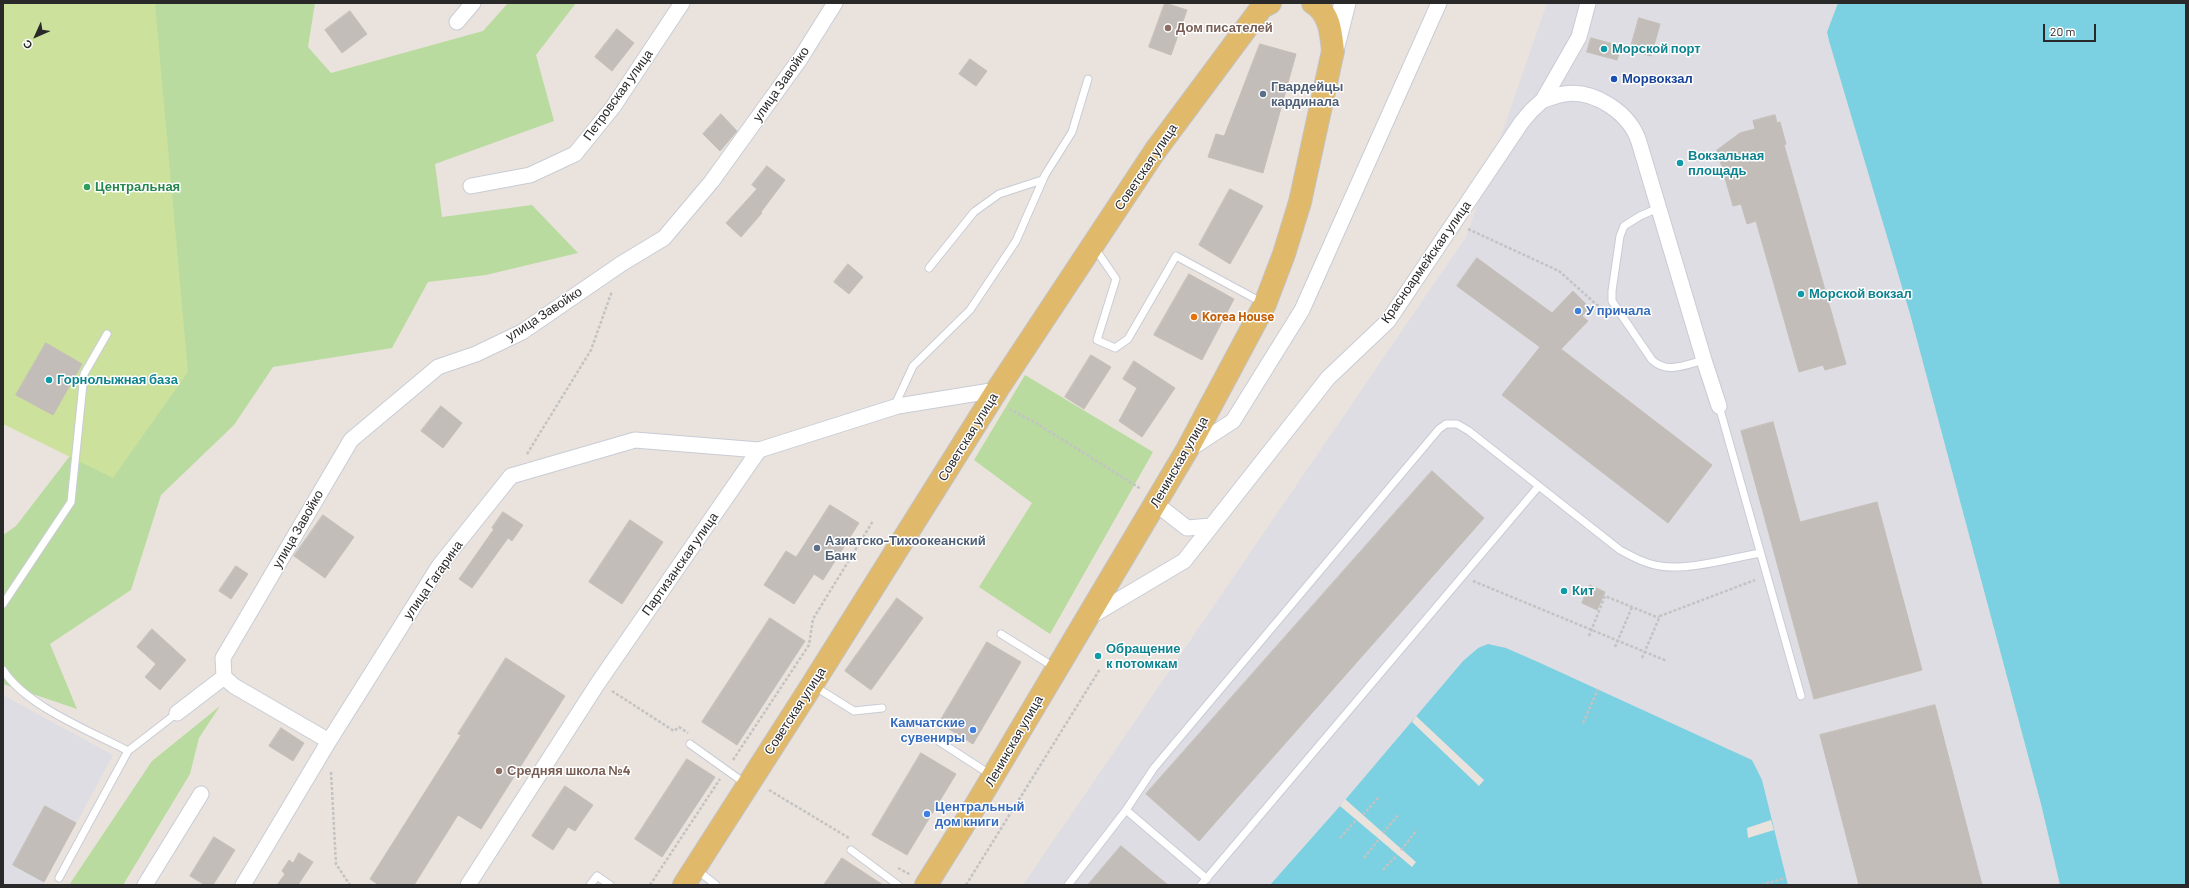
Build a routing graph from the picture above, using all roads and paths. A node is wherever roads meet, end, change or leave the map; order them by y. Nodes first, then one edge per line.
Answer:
1 (473, 3) edge
2 (682, 3) edge
3 (835, 3) edge
4 (1313, 3) edge
5 (1345, 3) edge
6 (1439, 3) edge
7 (1588, 3) edge
8 (1266, 4) edge
9 (457, 22) dead end
10 (1333, 51) junction
11 (1088, 79) dead end
12 (1543, 100) junction
13 (1042, 180) junction
14 (471, 186) dead end
15 (1658, 208) junction
16 (1455, 222) junction
17 (1093, 246) junction
18 (621, 264) junction
19 (929, 268) dead end
20 (1265, 304) junction
21 (1617, 310) junction
22 (107, 334) dead end
23 (1704, 360) junction
24 (1001, 398) junction
25 (1720, 406) joint
26 (894, 407) junction
27 (759, 450) junction
28 (1187, 450) junction
29 (511, 476) junction
30 (1538, 486) junction
31 (1150, 497) junction
32 (873, 521) dead end
33 (1212, 526) junction
34 (1760, 553) junction
35 (1767, 575) junction
36 (1462, 576) junction
37 (3, 604) edge
38 (1632, 607) junction
39 (1659, 618) junction
40 (1086, 620) junction
41 (1001, 634) dead end
42 (1589, 636) dead end
43 (1615, 647) dead end
44 (1642, 658) dead end
45 (1667, 661) dead end
46 (1056, 668) junction
47 (1100, 669) dead end
48 (3, 670) edge
49 (224, 677) junction
50 (812, 685) junction
51 (606, 687) dead end
52 (1598, 689) dead end
53 (1801, 696) dead end
54 (882, 708) dead end
55 (177, 713) joint
56 (1583, 723) dead end
57 (692, 736) dead end
58 (937, 740) dead end
59 (329, 741) junction
60 (690, 744) dead end
61 (128, 751) junction
62 (732, 762) dead end
63 (993, 777) junction
64 (718, 781) dead end
65 (759, 787) junction
66 (201, 794) dead end
67 (1379, 797) dead end
68 (1126, 810) junction
69 (1400, 814) dead end
70 (1363, 815) dead end
71 (1356, 820) dead end
72 (1417, 830) dead end
73 (1383, 833) dead end
74 (1340, 838) dead end
75 (851, 839) dead end
76 (1379, 839) dead end
77 (851, 850) dead end
78 (1402, 850) dead end
79 (1397, 855) dead end
80 (1364, 858) dead end
81 (892, 864) dead end
82 (1383, 870) dead end
83 (690, 877) edge
84 (59, 878) dead end
85 (1786, 878) dead end
86 (1207, 879) junction
87 (919, 881) edge
88 (145, 885) edge
89 (243, 885) edge
90 (350, 885) edge
91 (468, 885) edge
92 (590, 885) edge
93 (610, 885) edge
94 (650, 885) edge
95 (716, 885) edge
96 (898, 885) edge
97 (966, 885) edge
98 (1068, 885) edge
99 (1201, 885) edge
100 (1762, 885) edge

1 - 9 street
2 - 14 street, Петровская улица
3 - 18 street, улица Завойко
4 - 10 main road
5 - 10 main road, Ленинская улица
6 - 28 street
7 - 12 street, Красноармейская улица
8 - 17 main road, Советская улица
10 - 20 main road, Ленинская улица
11 - 13 lane
12 - 15 street
12 - 16 street, Красноармейская улица
13 - 19 lane
13 - 26 lane
15 - 21 lane
15 - 23 street
16 - 21 path
16 - 33 street, Красноармейская улица
17 - 20 lane
17 - 24 main road, Советская улица
18 - 29 path
18 - 49 street, улица Завойко
20 - 28 main road, Ленинская улица
21 - 23 lane
22 - 37 lane
23 - 25 street
24 - 26 street
24 - 31 path
24 - 50 main road, Советская улица
25 - 34 lane
26 - 27 street
27 - 29 street
27 - 91 street, Партизанская улица
28 - 31 main road, Ленинская улица
29 - 59 street, улица Гагарина
30 - 34 lane
30 - 36 lane
30 - 68 lane
31 - 33 street
31 - 40 main road, Ленинская улица
32 - 62 path
33 - 40 street, Красноармейская улица
34 - 35 lane
35 - 39 path
35 - 53 lane
36 - 45 path
36 - 86 lane
38 - 39 path
38 - 42 path
38 - 43 path
39 - 44 path
40 - 46 main road, Ленинская улица
41 - 46 lane
46 - 63 main road, Ленинская улица
47 - 97 path
48 - 61 lane
49 - 55 street
49 - 59 street
50 - 54 lane
50 - 65 main road, Советская улица
51 - 57 path
52 - 56 path
55 - 61 lane
58 - 63 lane
59 - 89 street, улица Гагарина
59 - 90 path
60 - 65 lane
61 - 84 lane
63 - 87 main road, Ленинская улица
64 - 94 path
65 - 75 path
65 - 83 main road, Советская улица
66 - 88 street
67 - 70 path
68 - 86 lane
68 - 98 lane
69 - 73 path
71 - 74 path
72 - 78 path
76 - 80 path
77 - 96 lane
79 - 82 path
81 - 87 path
83 - 95 lane
85 - 100 path
86 - 99 lane
92 - 93 lane

